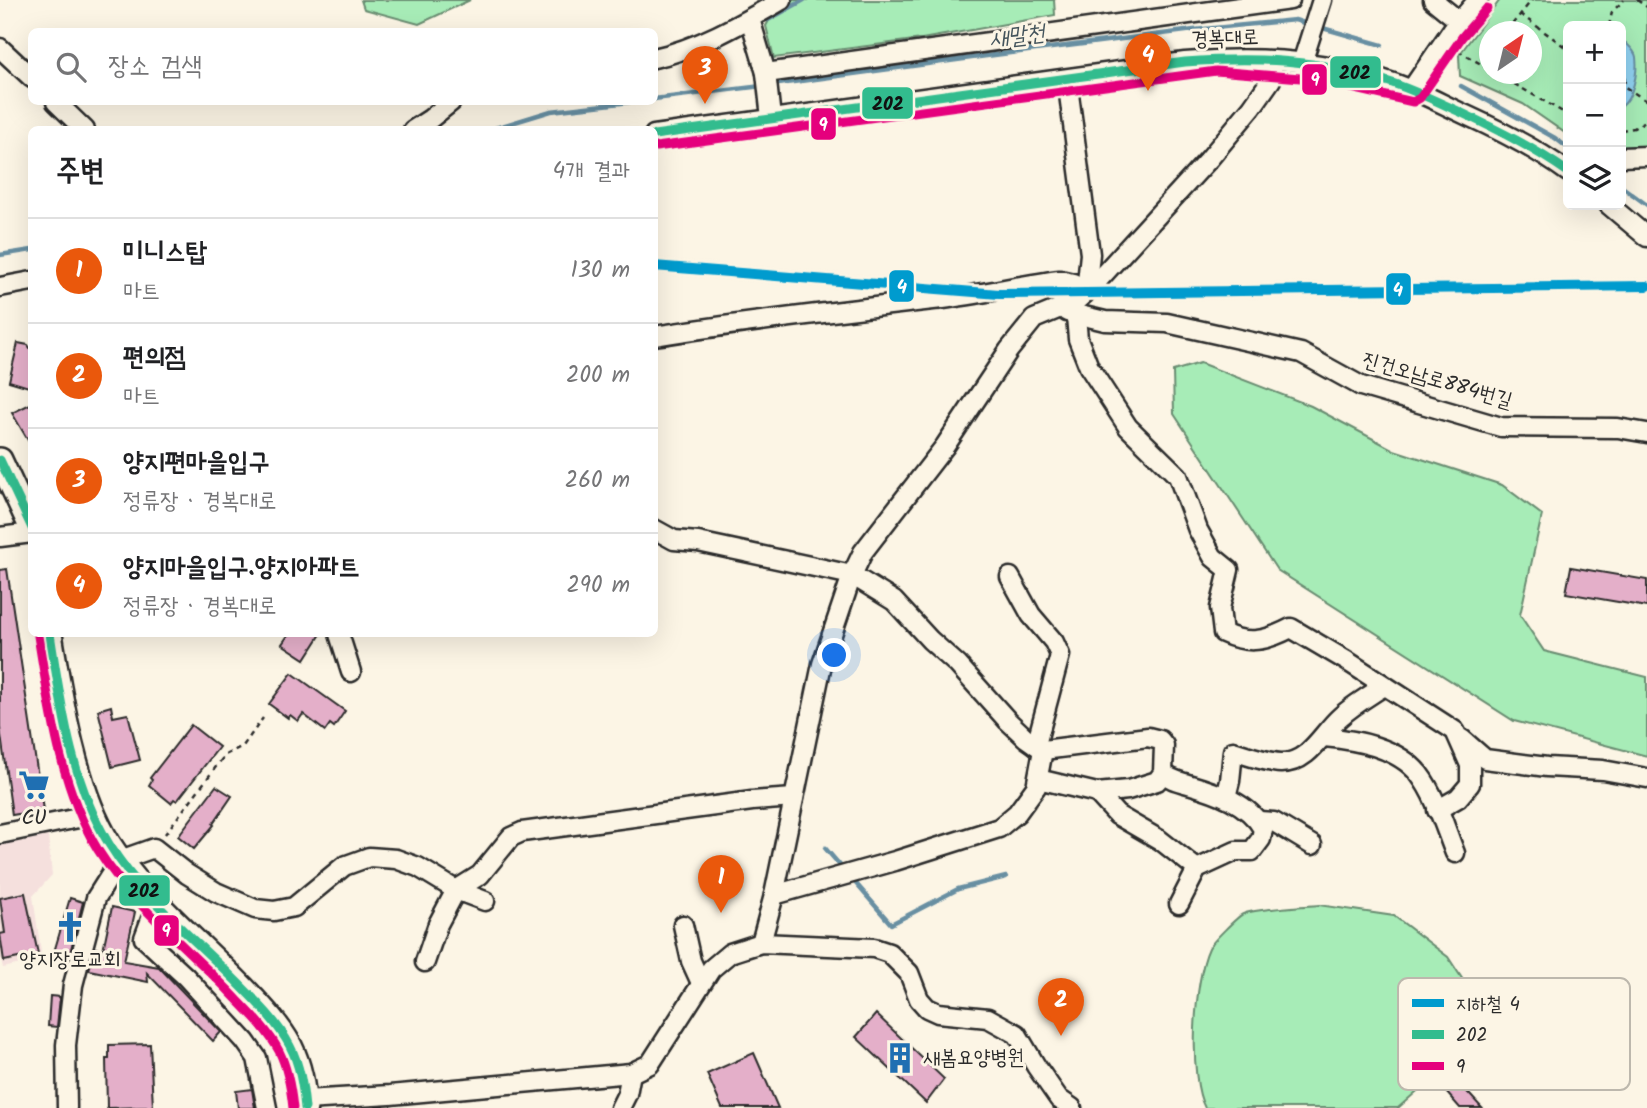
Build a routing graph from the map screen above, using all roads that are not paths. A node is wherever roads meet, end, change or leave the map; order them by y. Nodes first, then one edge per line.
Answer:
1 (782, 0) edge
2 (1290, 0) edge
3 (1433, 0) edge
4 (1478, 0) edge
5 (1320, 7) edge
6 (750, 19) junction
7 (1460, 21) junction
8 (0, 48) edge
9 (658, 57) edge
10 (1273, 60) junction
11 (1302, 64) junction
12 (766, 73) junction
13 (28, 74) edge
14 (1067, 79) junction
15 (1411, 90) junction
16 (59, 105) edge
17 (447, 105) edge
18 (771, 118) junction
19 (81, 126) edge
20 (419, 126) edge
21 (658, 134) edge
22 (1647, 156) edge
23 (1626, 157) edge
24 (1563, 169) edge
25 (1615, 210) edge
26 (1647, 237) edge
27 (28, 282) edge
28 (0, 287) edge
29 (1087, 292) junction
30 (1057, 308) junction
31 (1076, 316) junction
32 (658, 335) edge
33 (1647, 433) edge
34 (0, 460) edge
35 (28, 522) edge
36 (658, 531) edge
37 (28, 532) edge
38 (0, 537) edge
39 (852, 575) junction
40 (1010, 577) dead end
41 (51, 637) edge
42 (340, 637) edge
43 (351, 672) dead end
44 (1384, 686) junction
45 (1455, 731) junction
46 (1324, 737) junction
47 (1039, 748) junction
48 (1163, 773) junction
49 (1647, 778) edge
50 (1038, 779) junction
51 (1097, 793) junction
52 (1226, 797) junction
53 (794, 798) junction
54 (1437, 810) junction
55 (93, 815) junction
56 (1259, 821) junction
57 (0, 834) edge
58 (1312, 845) dead end
59 (1455, 853) dead end
60 (120, 860) junction
61 (1198, 869) junction
62 (456, 890) junction
63 (774, 895) junction
64 (485, 901) dead end
65 (157, 903) junction
66 (1179, 904) dead end
67 (683, 925) dead end
68 (761, 943) junction
69 (425, 962) dead end
70 (701, 983) junction
71 (631, 1073) junction
72 (305, 1104) edge
73 (67, 1108) edge
74 (267, 1108) edge
75 (621, 1108) edge
76 (1072, 1108) edge

1 - 6 street
2 - 12 street
3 - 7 street
4 - 7 street
5 - 11 street
6 - 9 street
6 - 12 street
7 - 15 street
8 - 13 street
10 - 11 street, 경복대로
10 - 14 street, 경복대로
10 - 29 street
11 - 15 street, 경복대로
12 - 18 street
14 - 18 street, 경복대로
14 - 29 street
15 - 24 street, 경복대로
16 - 19 street
17 - 20 street
18 - 21 street, 경복대로
22 - 23 street
25 - 26 street
27 - 28 street
29 - 30 street
29 - 32 street
30 - 31 street, 진건오남로884번길
30 - 39 street
31 - 33 street, 진건오남로884번길
31 - 44 street
34 - 35 main road
36 - 39 street
37 - 38 street
39 - 47 street
39 - 53 street
40 - 47 street
41 - 55 main road
42 - 43 street
44 - 45 street
44 - 46 street
45 - 49 street
45 - 54 street
46 - 52 street
46 - 54 street
47 - 48 street
47 - 50 street
48 - 51 street
48 - 52 street
50 - 51 street
50 - 63 street
51 - 61 street
52 - 56 street
53 - 62 street
53 - 63 street
54 - 59 street
55 - 57 street
55 - 60 main road
56 - 58 street
56 - 61 street
60 - 62 street
60 - 65 main road
60 - 73 street
61 - 66 street
62 - 64 street
62 - 69 street
63 - 68 street
65 - 72 main road
65 - 74 street
67 - 70 street
68 - 70 street
68 - 76 street
70 - 71 street
71 - 72 street
71 - 75 street

